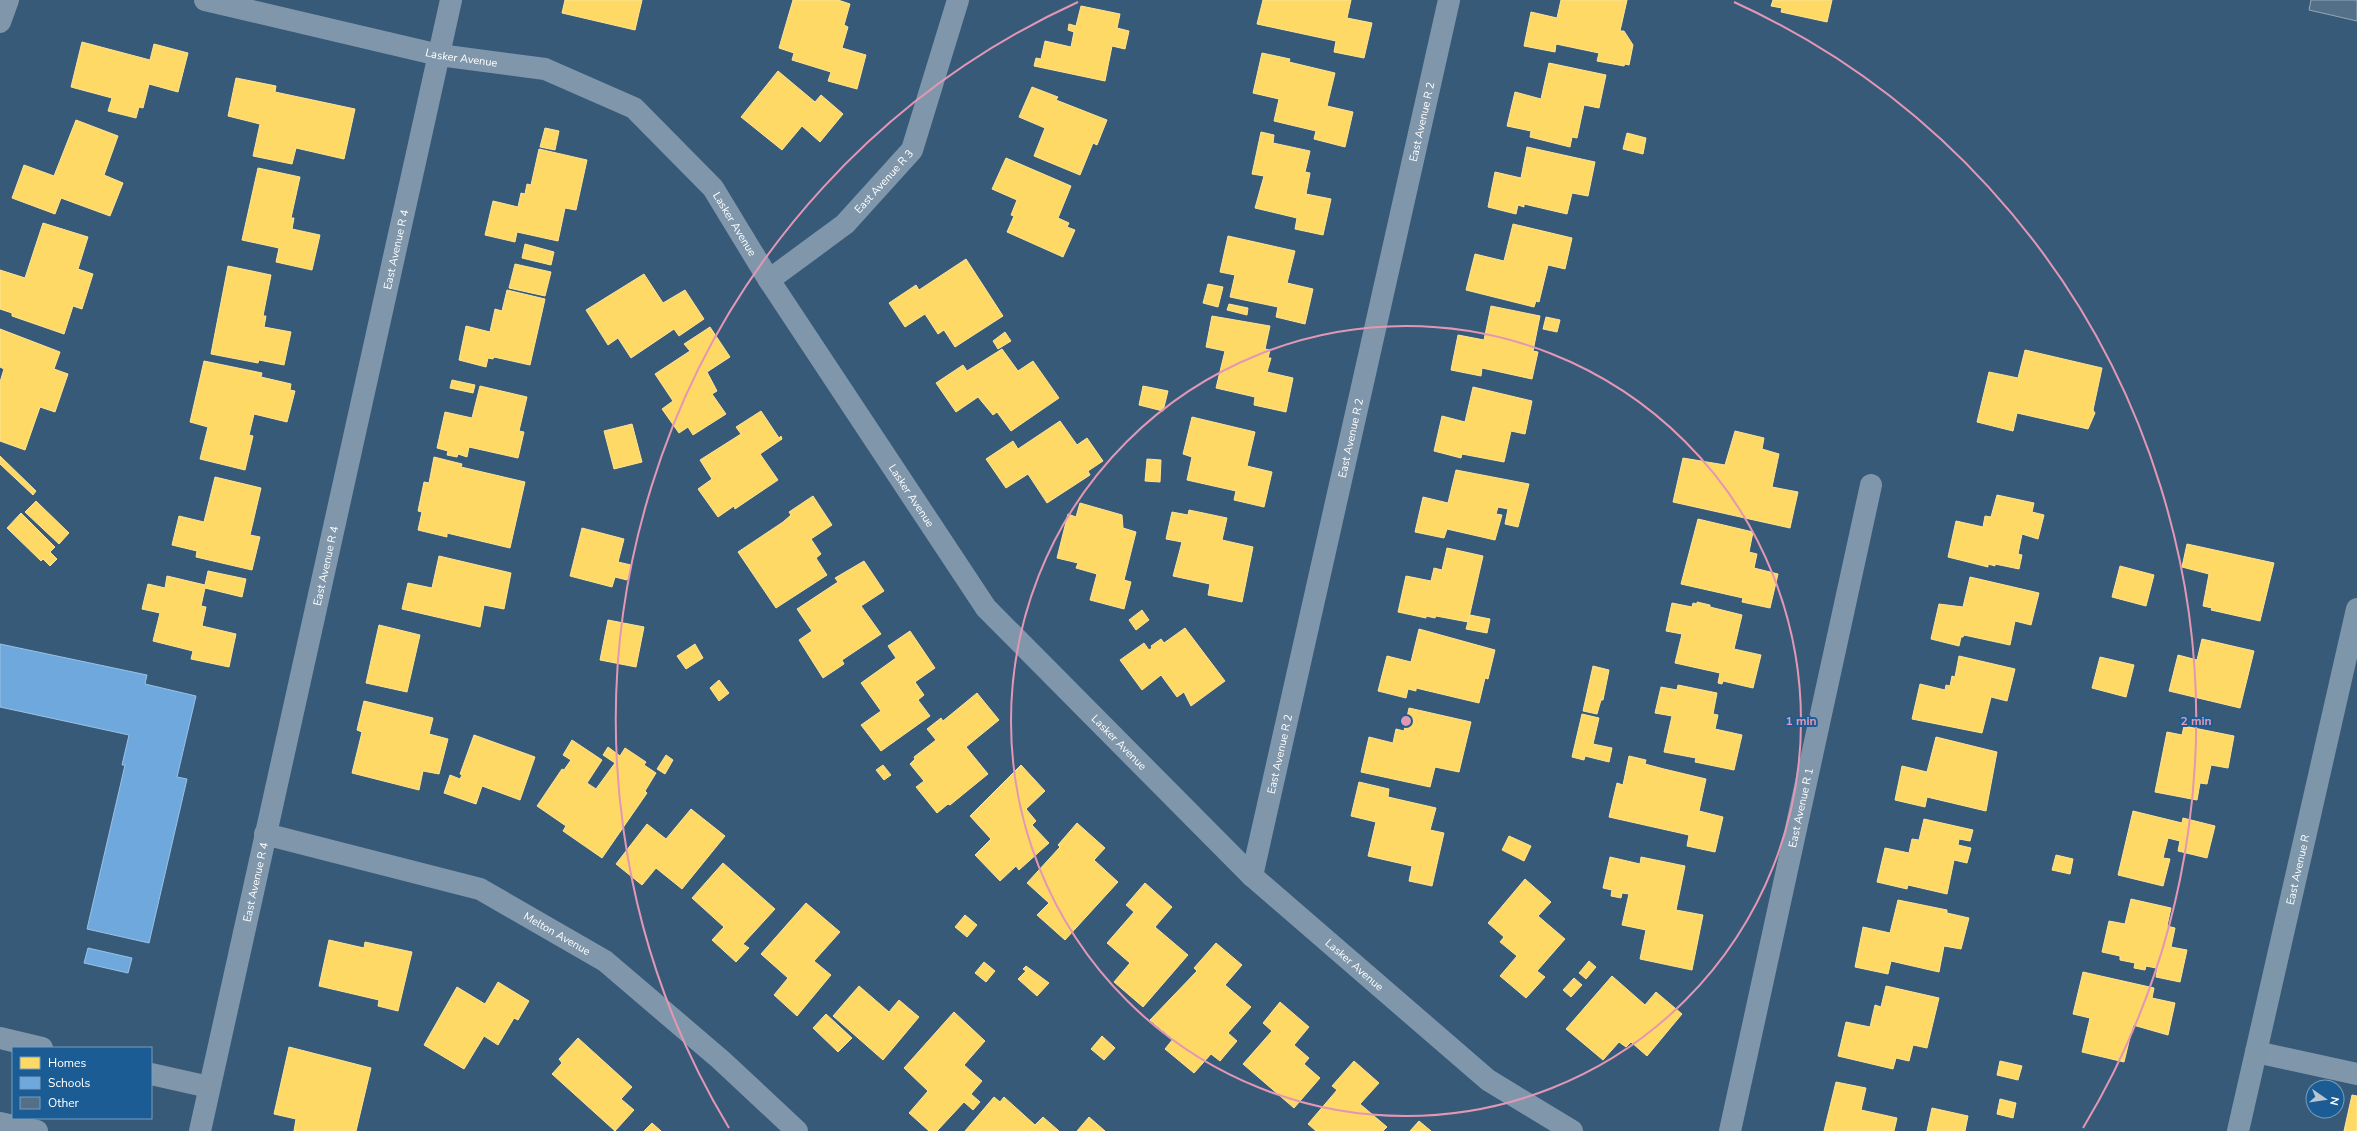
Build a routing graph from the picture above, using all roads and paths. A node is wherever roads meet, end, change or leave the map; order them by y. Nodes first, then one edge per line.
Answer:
1 (8, 0) edge
2 (205, 0) edge
3 (451, 0) edge
4 (958, 0) edge
5 (1449, 0) edge
6 (0, 22) edge
7 (439, 55) junction
8 (770, 280) junction
9 (1871, 485) dead end
10 (2356, 622) edge
11 (265, 834) junction
12 (1252, 876) junction
13 (0, 1038) edge
14 (34, 1047) edge
15 (2256, 1052) junction
16 (152, 1074) edge
17 (2357, 1074) edge
18 (209, 1087) junction
19 (8, 1121) edge
20 (37, 1131) edge
21 (200, 1131) edge
22 (797, 1131) edge
23 (1572, 1131) edge
24 (1730, 1131) edge
25 (2238, 1131) edge

1 - 6 street
2 - 7 street, Lasker Avenue
3 - 7 street, East Avenue R 4
4 - 8 street, East Avenue R 3
5 - 12 street, East Avenue R 2
7 - 8 street, Lasker Avenue
7 - 11 street, East Avenue R 4
8 - 12 street, Lasker Avenue
9 - 24 street, East Avenue R 1
10 - 15 main road, East Avenue R
11 - 18 street, East Avenue R 4
11 - 22 street, Melton Avenue
12 - 23 street, Lasker Avenue
13 - 14 street
15 - 17 street
15 - 25 main road, East Avenue R
16 - 18 street
18 - 21 street, East Avenue R 4
19 - 20 street

